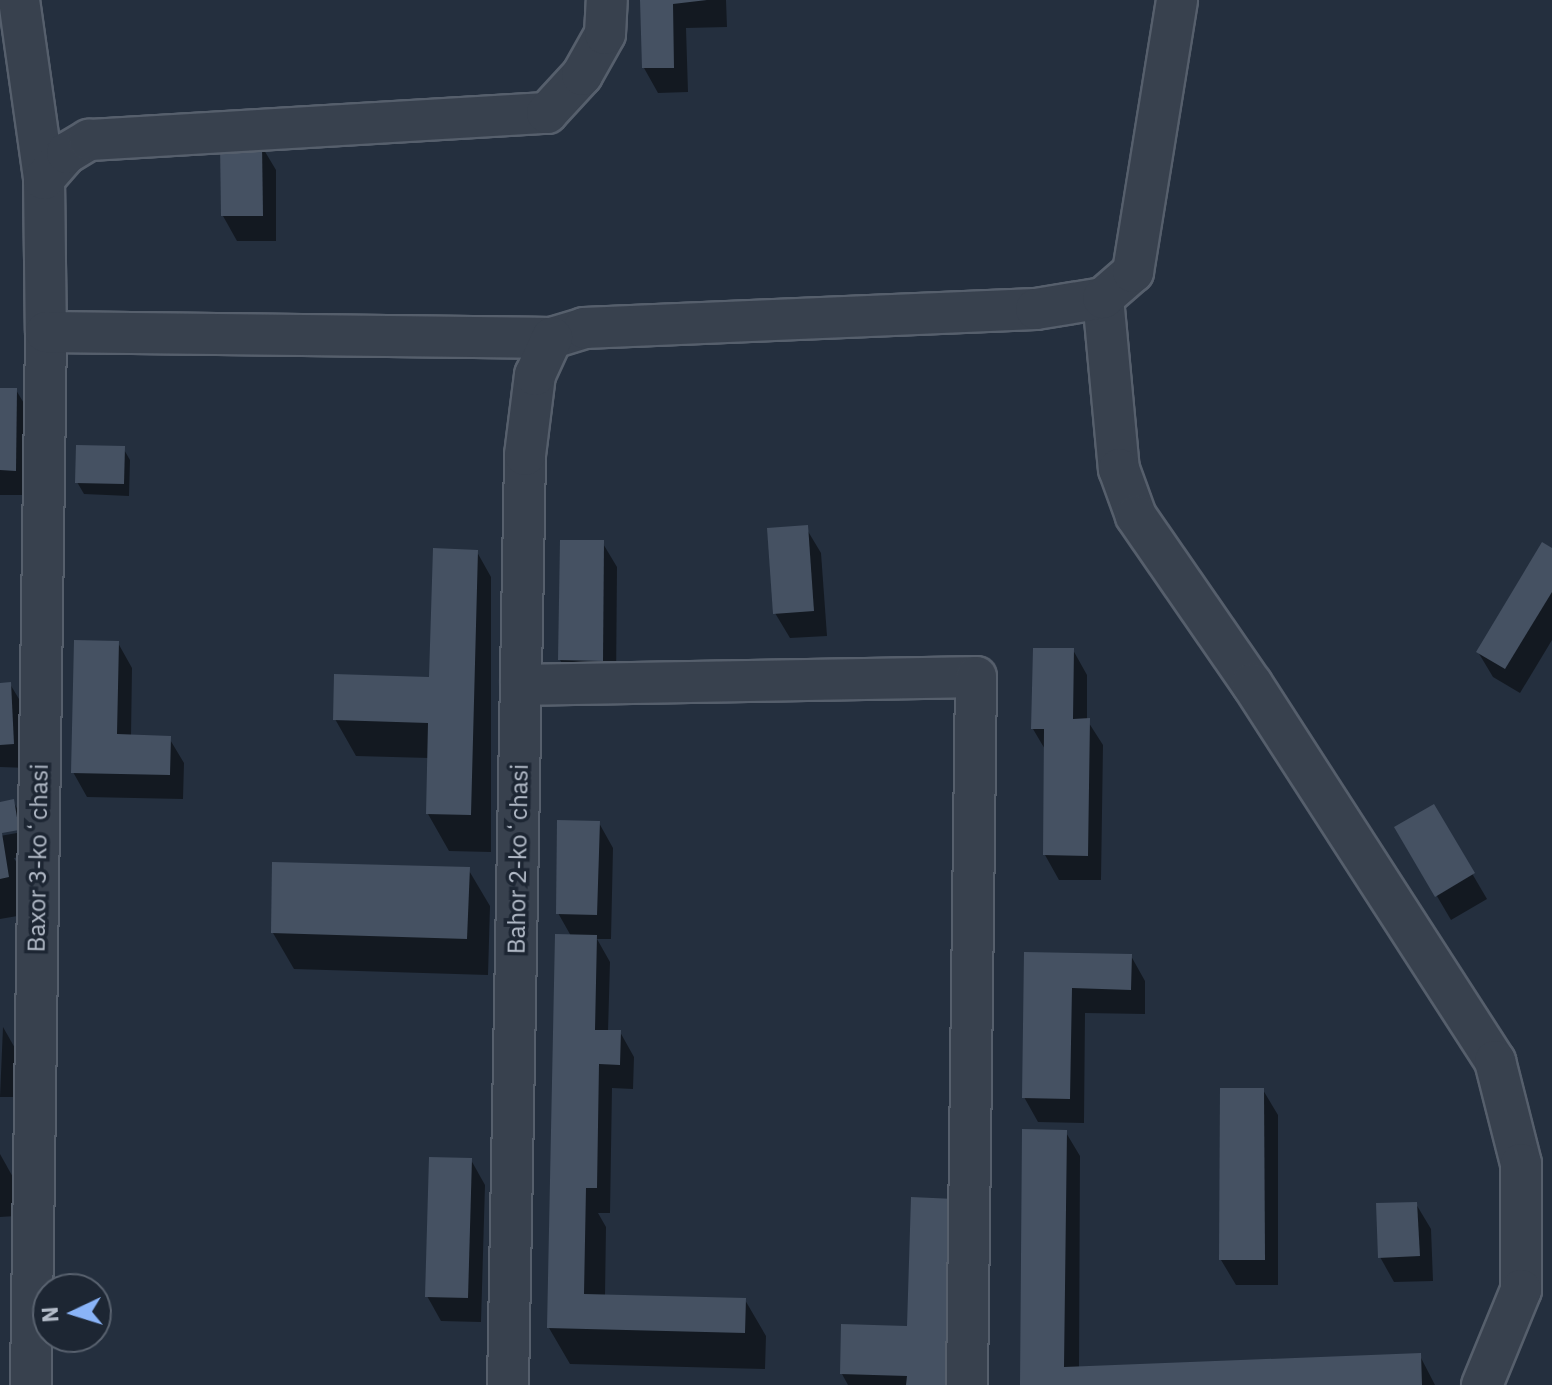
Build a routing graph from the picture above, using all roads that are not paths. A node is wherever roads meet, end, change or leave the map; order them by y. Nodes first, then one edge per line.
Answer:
1 (19, 0) edge
2 (607, 0) edge
3 (1177, 0) edge
4 (44, 179) junction
5 (1103, 298) junction
6 (46, 332) junction
7 (552, 338) junction
8 (521, 685) junction
9 (31, 1385) edge
10 (508, 1385) edge
11 (967, 1385) edge
12 (1482, 1385) edge

1 - 4 street, Baxor 3-koʻchasi
2 - 4 street
3 - 5 street
4 - 6 street, Baxor 3-koʻchasi
5 - 7 street
5 - 12 street
6 - 7 street
6 - 9 street, Baxor 3-koʻchasi
7 - 8 street, Bahor 2-koʻchasi
8 - 10 street, Bahor 2-koʻchasi
8 - 11 street

